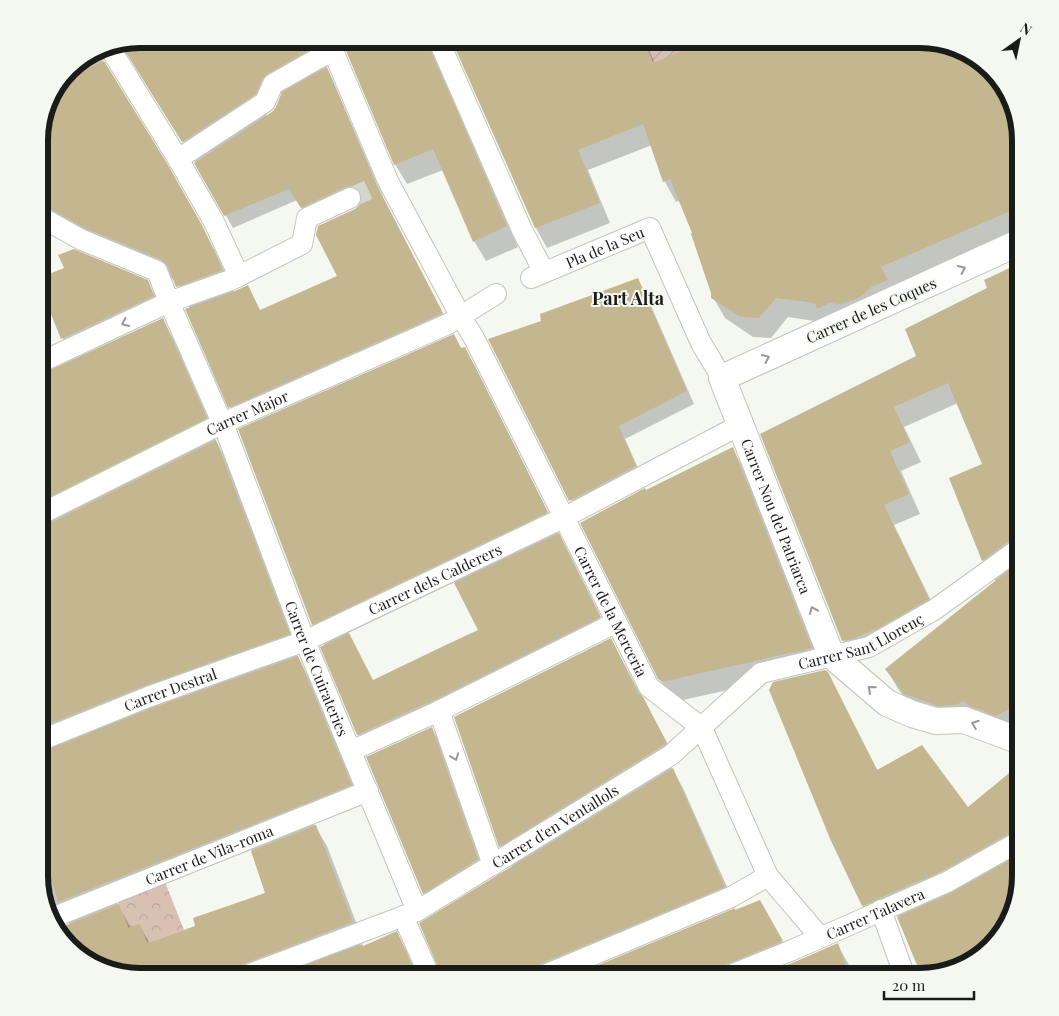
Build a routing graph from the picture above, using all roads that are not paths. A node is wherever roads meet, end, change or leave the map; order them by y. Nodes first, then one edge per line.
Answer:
1 (324, 48) edge
2 (332, 48) edge
3 (442, 48) edge
4 (113, 52) edge
5 (178, 158) junction
6 (350, 198) tunnel mouth
7 (48, 221) edge
8 (1011, 246) edge
9 (235, 278) junction
10 (496, 294) dead end
11 (169, 302) junction
12 (461, 317) junction
13 (48, 359) edge
14 (722, 378) junction
15 (223, 423) junction
16 (740, 425) junction
17 (48, 511) edge
18 (563, 518) junction
19 (1012, 554) edge
20 (616, 623) junction
21 (305, 641) junction
22 (831, 655) junction
23 (439, 711) junction
24 (702, 728) junction
25 (48, 737) edge
26 (1012, 738) edge
27 (351, 751) junction
28 (368, 791) junction
29 (1012, 846) edge
30 (494, 865) junction
31 (768, 876) junction
32 (882, 910) junction
33 (410, 914) junction
34 (57, 916) edge
35 (820, 937) junction
36 (266, 968) edge
37 (427, 968) edge
38 (561, 968) edge
39 (747, 968) edge
40 (902, 968) edge

1 - 5 street
2 - 12 street, Carrer de la Merceria
3 - 14 street, Pla de la Seu
4 - 5 street
5 - 9 street
6 - 9 street
7 - 11 street, Carrer de Cuirateries
14 -> 8 street, Carrer de les Coques
9 - 11 street
10 - 12 street, Carrer Major
11 -> 13 street
11 - 15 street, Carrer de Cuirateries
12 - 15 street, Carrer Major
12 - 18 street, Carrer de la Merceria
14 - 16 street, Carrer Nou del Patriarca
15 - 17 street, Carrer Major
15 - 21 street, Carrer de Cuirateries
16 - 18 street, Carrer dels Calderers
22 -> 16 street, Carrer Nou del Patriarca
18 - 20 street, Carrer de la Merceria
18 - 21 street, Carrer dels Calderers
19 - 22 street, Carrer Sant Llorenç
20 - 23 street
20 - 24 street, Carrer de la Merceria
21 - 25 street, Carrer Destral
21 - 27 street, Carrer de Cuirateries
22 - 24 street, Carrer Sant Llorenç
26 -> 22 street
23 - 27 street
23 -> 30 street
24 - 30 street, Carrer d'en Ventallols
24 - 31 street, Carrer de la Merceria
27 - 28 street, Carrer de Cuirateries
28 - 33 street, Carrer de Cuirateries
28 - 34 street, Carrer de Vila-roma
29 - 32 street, Carrer Talavera
30 - 33 street, Carrer d'en Ventallols
31 - 35 street, Carrer de la Merceria
31 - 38 street
32 - 35 street, Carrer Talavera
32 - 40 street
33 - 36 street, Carrer d'en Ventallols
33 - 37 street, Carrer de Cuirateries
35 - 39 street, Carrer Talavera

